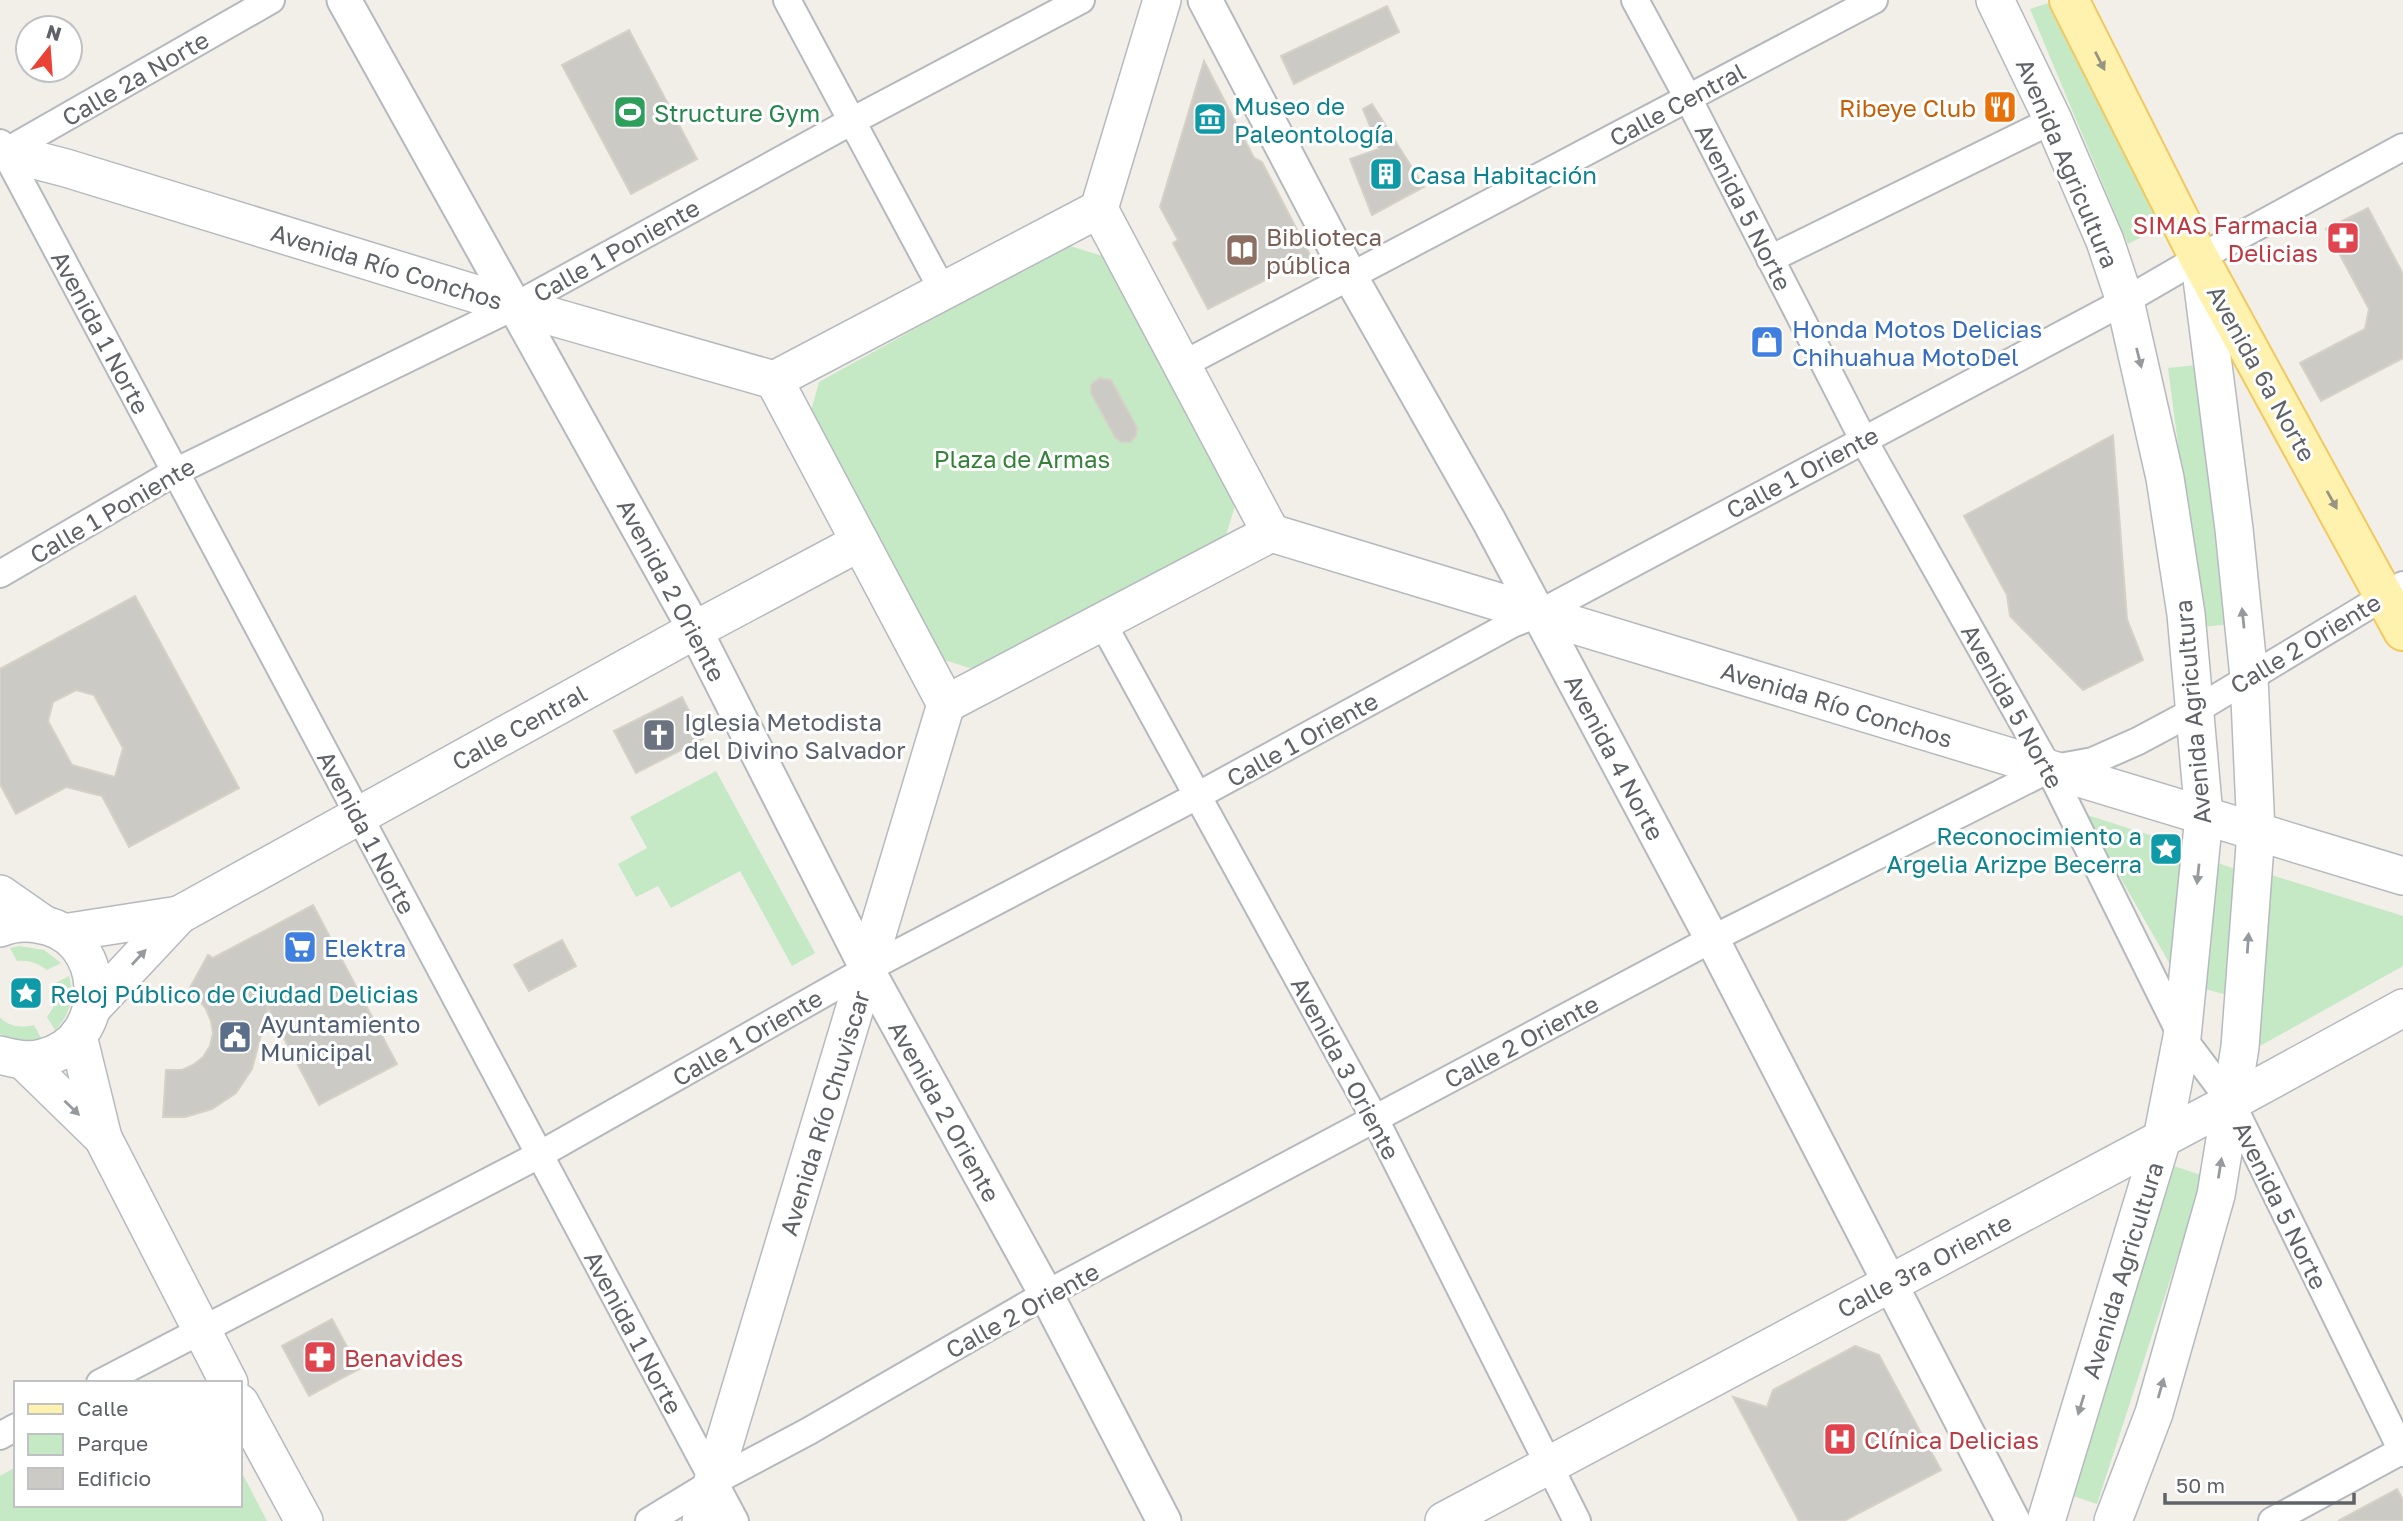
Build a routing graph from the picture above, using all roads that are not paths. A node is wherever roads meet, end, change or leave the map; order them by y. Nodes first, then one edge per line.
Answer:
1 (271, 0) edge
2 (344, 0) edge
3 (787, 0) edge
4 (1081, 0) edge
5 (1162, 0) edge
6 (1205, 0) edge
7 (1635, 0) edge
8 (1874, 0) edge
9 (1995, 0) edge
10 (2069, 0) edge
11 (1688, 98) junction
12 (2053, 120) junction
13 (852, 121) junction
14 (2403, 147) edge
15 (1, 150) edge
16 (1099, 209) junction
17 (2199, 258) junction
18 (1770, 259) junction
19 (1350, 276) junction
20 (943, 291) junction
21 (2125, 301) junction
22 (516, 306) junction
23 (1182, 365) junction
24 (774, 380) junction
25 (1863, 439) junction
26 (175, 472) junction
27 (1271, 533) junction
28 (860, 542) junction
29 (0, 574) edge
30 (2393, 590) edge
31 (1538, 614) junction
32 (1102, 622) junction
33 (695, 630) junction
34 (2403, 631) edge
35 (2249, 677) junction
36 (946, 704) junction
37 (2196, 710) junction
38 (2049, 769) junction
39 (1198, 796) junction
40 (358, 815) junction
41 (2204, 816) junction
42 (2256, 832) junction
43 (2403, 876) edge
44 (0, 894) edge
45 (179, 915) junction
46 (0, 928) edge
47 (53, 929) junction
48 (1712, 939) junction
49 (867, 969) junction
50 (2403, 1008) edge
51 (86, 1022) junction
52 (2182, 1037) junction
53 (11, 1058) edge
54 (2231, 1102) junction
55 (1375, 1119) junction
56 (103, 1138) junction
57 (2162, 1139) junction
58 (539, 1155) junction
59 (1889, 1284) junction
60 (1046, 1294) junction
61 (200, 1329) junction
62 (104, 1381) edge
63 (228, 1381) edge
64 (242, 1407) edge
65 (2403, 1451) edge
66 (1547, 1466) junction
67 (713, 1482) junction
68 (304, 1521) edge
69 (649, 1521) edge
70 (701, 1521) edge
71 (735, 1521) edge
72 (1164, 1521) edge
73 (1444, 1521) edge
74 (1577, 1521) edge
75 (2013, 1521) edge
76 (2046, 1521) edge
77 (2113, 1521) edge
78 (2272, 1521) edge

1 - 15 street, Calle 2a Norte
2 - 22 street, Avenida 2 Oriente
3 - 13 street
4 - 13 street, Calle 1 Poniente
5 - 16 main road
6 - 19 street, Avenida 4 Norte
7 - 11 street, Avenida 5 Norte
8 - 11 street, Calle Central
9 - 12 main road, Avenida Agricultura
10 -> 17 main road, Avenida 6a Norte
11 - 18 street, Avenida 5 Norte
11 - 19 street, Calle Central
12 - 18 street
12 - 21 main road, Avenida Agricultura
13 - 20 street
13 - 22 street, Calle 1 Poniente
14 - 17 street, Calle 1 Oriente
15 - 22 main road, Avenida Río Conchos
15 - 26 street, Avenida 1 Norte
16 - 20 main road
16 - 23 main road
17 - 21 street, Calle 1 Oriente
17 -> 30 main road, Avenida 6a Norte
35 -> 17 main road
18 - 25 street, Avenida 5 Norte
19 - 23 street, Calle Central
19 - 31 street, Avenida 4 Norte
20 - 24 main road
21 - 25 street, Calle 1 Oriente
21 -> 37 main road, Avenida Agricultura
22 - 24 main road, Avenida Río Conchos
22 - 26 street, Calle 1 Poniente
22 - 33 street, Avenida 2 Oriente
23 - 27 main road
24 - 28 main road
25 - 31 street, Calle 1 Oriente
25 - 38 street, Avenida 5 Norte
26 - 29 street, Calle 1 Poniente
26 - 40 street, Avenida 1 Norte
27 - 31 main road, Avenida Río Conchos
27 - 32 main road
28 - 33 main road, Calle Central
28 - 36 main road
30 - 34 main road, Avenida 6a Norte
30 - 35 street, Calle 2 Oriente
31 - 38 main road, Avenida Río Conchos
31 - 39 street, Calle 1 Oriente
31 - 48 street, Avenida 4 Norte
32 - 36 main road
32 - 39 street, Avenida 3 Oriente
33 - 40 main road, Calle Central
33 - 49 street, Avenida 2 Oriente
35 - 37 street, Calle 2 Oriente
35 - 42 main road
36 - 49 main road, Avenida Río Chuviscar
37 - 38 street, Calle 2 Oriente
37 - 41 main road, Avenida Agricultura
38 - 41 main road, Avenida Río Conchos
38 - 48 street, Calle 2 Oriente
38 - 52 street, Avenida 5 Norte
39 - 49 street, Calle 1 Oriente
39 - 55 street, Avenida 3 Oriente
40 - 45 main road, Calle Central
40 - 58 street, Avenida 1 Norte
41 - 42 main road, Avenida Río Conchos
41 -> 52 main road, Avenida Agricultura
42 - 43 main road, Avenida Río Conchos
54 -> 42 main road
44 - 47 main road
45 - 47 main road
51 -> 45 main road
46 - 47 main road
47 - 51 main road
48 - 55 street, Calle 2 Oriente
48 - 59 street, Avenida 4 Norte
49 - 58 street, Calle 1 Oriente
49 - 60 street, Avenida 2 Oriente
49 - 67 main road, Avenida Río Chuviscar
50 - 54 main road, Calle 3ra Oriente
51 - 53 main road
51 - 56 main road
52 - 54 street, Avenida 5 Norte
52 - 57 main road, Avenida Agricultura
53 -> 56 main road
54 - 57 main road, Calle 3ra Oriente
54 - 65 street, Avenida 5 Norte
77 -> 54 main road
55 - 60 street, Calle 2 Oriente
55 - 66 street, Avenida 3 Oriente
56 - 61 main road
57 - 59 main road, Calle 3ra Oriente
57 -> 76 main road, Avenida Agricultura
58 - 61 street, Calle 1 Oriente
58 - 67 street, Avenida 1 Norte
59 - 66 main road, Calle 3ra Oriente
59 - 75 street, Avenida 4 Norte
60 - 67 street, Calle 2 Oriente
60 - 72 street, Avenida 2 Oriente
61 - 62 street, Calle 1 Oriente
61 - 63 main road
64 - 68 main road
65 - 78 street
66 - 73 main road, Calle 3ra Oriente
66 - 74 street, Avenida 3 Oriente
67 - 69 street, Calle 2 Oriente
67 - 70 main road, Avenida Río Chuviscar
67 - 71 street, Avenida 1 Norte

